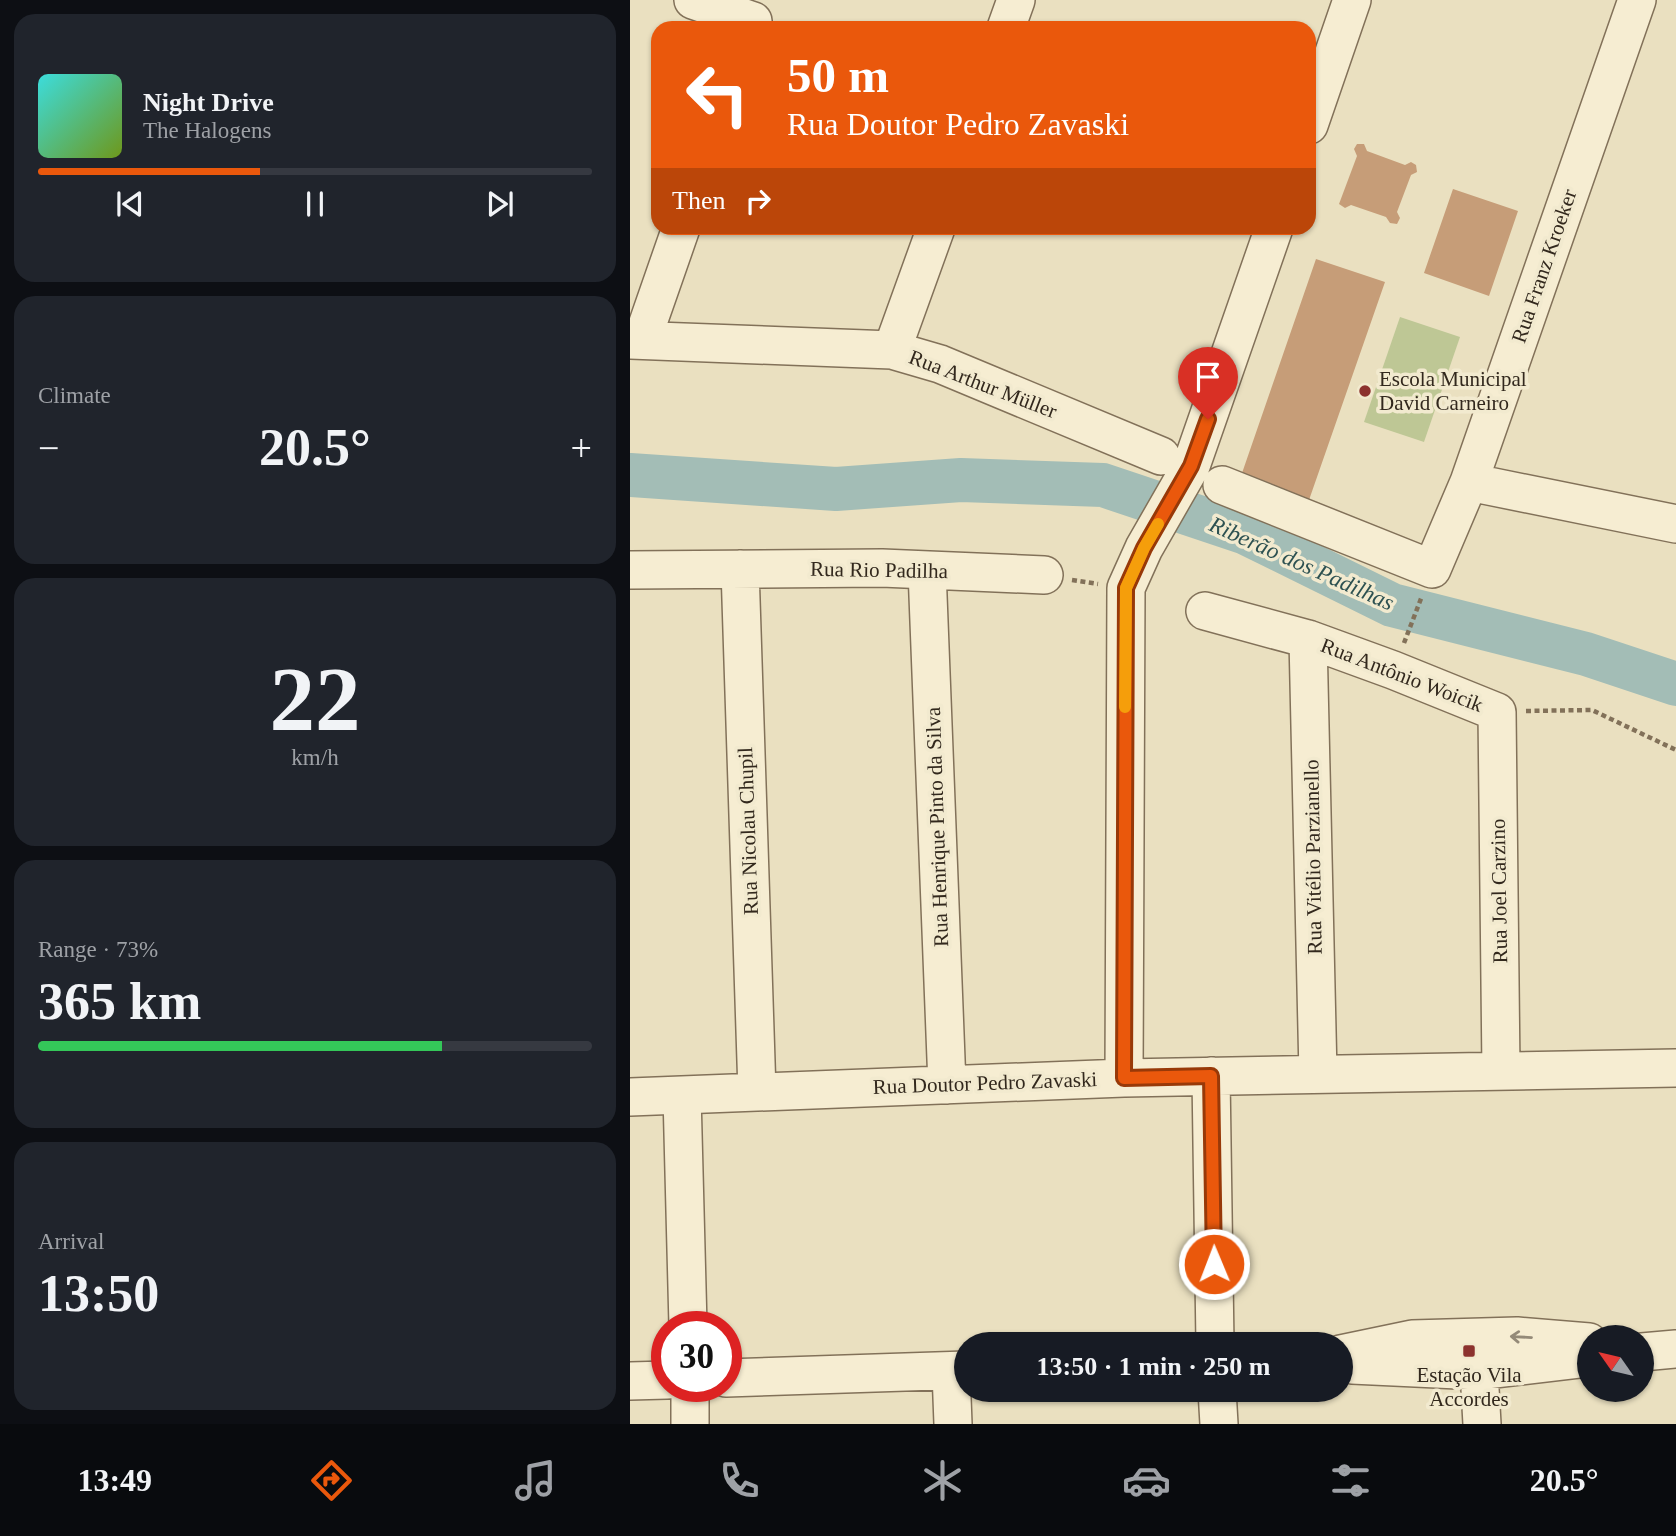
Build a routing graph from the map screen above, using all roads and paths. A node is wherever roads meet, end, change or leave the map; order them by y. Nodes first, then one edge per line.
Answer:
1 (693, 0) edge
2 (1016, 0) edge
3 (1352, 0) edge
4 (1637, 0) edge
5 (754, 16) edge
6 (1008, 21) edge
7 (1316, 105) edge
8 (678, 235) edge
9 (933, 235) edge
10 (1270, 235) edge
11 (636, 340) edge
12 (892, 349) junction
13 (1179, 466) junction
14 (1469, 482) junction
15 (1222, 485) dead end
16 (1676, 524) edge
17 (740, 569) junction
18 (630, 570) edge
19 (927, 570) junction
20 (1044, 575) joint
21 (1429, 576) junction
22 (1126, 588) junction
23 (1205, 611) dead end
24 (1308, 639) junction
25 (1402, 647) dead end
26 (1497, 712) junction
27 (1676, 750) edge
28 (1676, 1068) edge
29 (1501, 1071) junction
30 (1318, 1074) junction
31 (1211, 1076) junction
32 (1124, 1078) junction
33 (947, 1085) junction
34 (757, 1092) junction
35 (682, 1095) junction
36 (630, 1097) edge
37 (688, 1311) edge
38 (1215, 1332) edge
39 (1577, 1341) edge
40 (1353, 1351) edge
41 (1577, 1359) edge
42 (1353, 1366) edge
43 (954, 1371) edge
44 (1479, 1371) junction
45 (742, 1378) edge
46 (651, 1380) edge
47 (630, 1381) edge
48 (690, 1402) edge
49 (955, 1402) edge
50 (1218, 1402) edge
51 (690, 1424) edge
52 (953, 1424) edge
53 (1219, 1424) edge
54 (1482, 1424) edge

1 - 5 street
2 - 6 street
3 - 7 street
4 - 14 street, Rua Franz Kroeker
8 - 11 street
9 - 12 street
10 - 13 street
11 - 12 street, Rua Arthur Müller
12 - 13 street, Rua Arthur Müller
13 - 22 street
14 - 16 street
14 - 21 street, Rua Franz Kroeker
15 - 21 street
17 - 18 street, Rua Rio Padilha
17 - 19 street, Rua Rio Padilha
17 - 34 street, Rua Nicolau Chupil
19 - 20 street, Rua Rio Padilha
19 - 33 street, Rua Henrique Pinto da Silva
20 - 22 path
21 - 25 path
22 - 32 street
23 - 24 street, Rua Antônio Woicik
24 - 26 street, Rua Antônio Woicik
24 - 30 street, Rua Vitélio Parzianello
26 - 27 path, Rua Antônio Woicik
26 - 29 street, Rua Joel Carzino
28 - 29 street, Rua Doutor Pedro Zavaski
29 - 30 street, Rua Doutor Pedro Zavaski
30 - 31 street, Rua Doutor Pedro Zavaski
31 - 32 street, Rua Doutor Pedro Zavaski
31 - 38 street
32 - 33 street, Rua Doutor Pedro Zavaski
33 - 34 street, Rua Doutor Pedro Zavaski
34 - 35 street, Rua Doutor Pedro Zavaski
35 - 36 street, Rua Doutor Pedro Zavaski
35 - 37 street
39 -> 40 street
41 - 44 street
42 - 44 street
43 - 45 street
44 - 54 street
46 - 47 street
48 - 51 street
49 - 52 street
50 - 53 street

